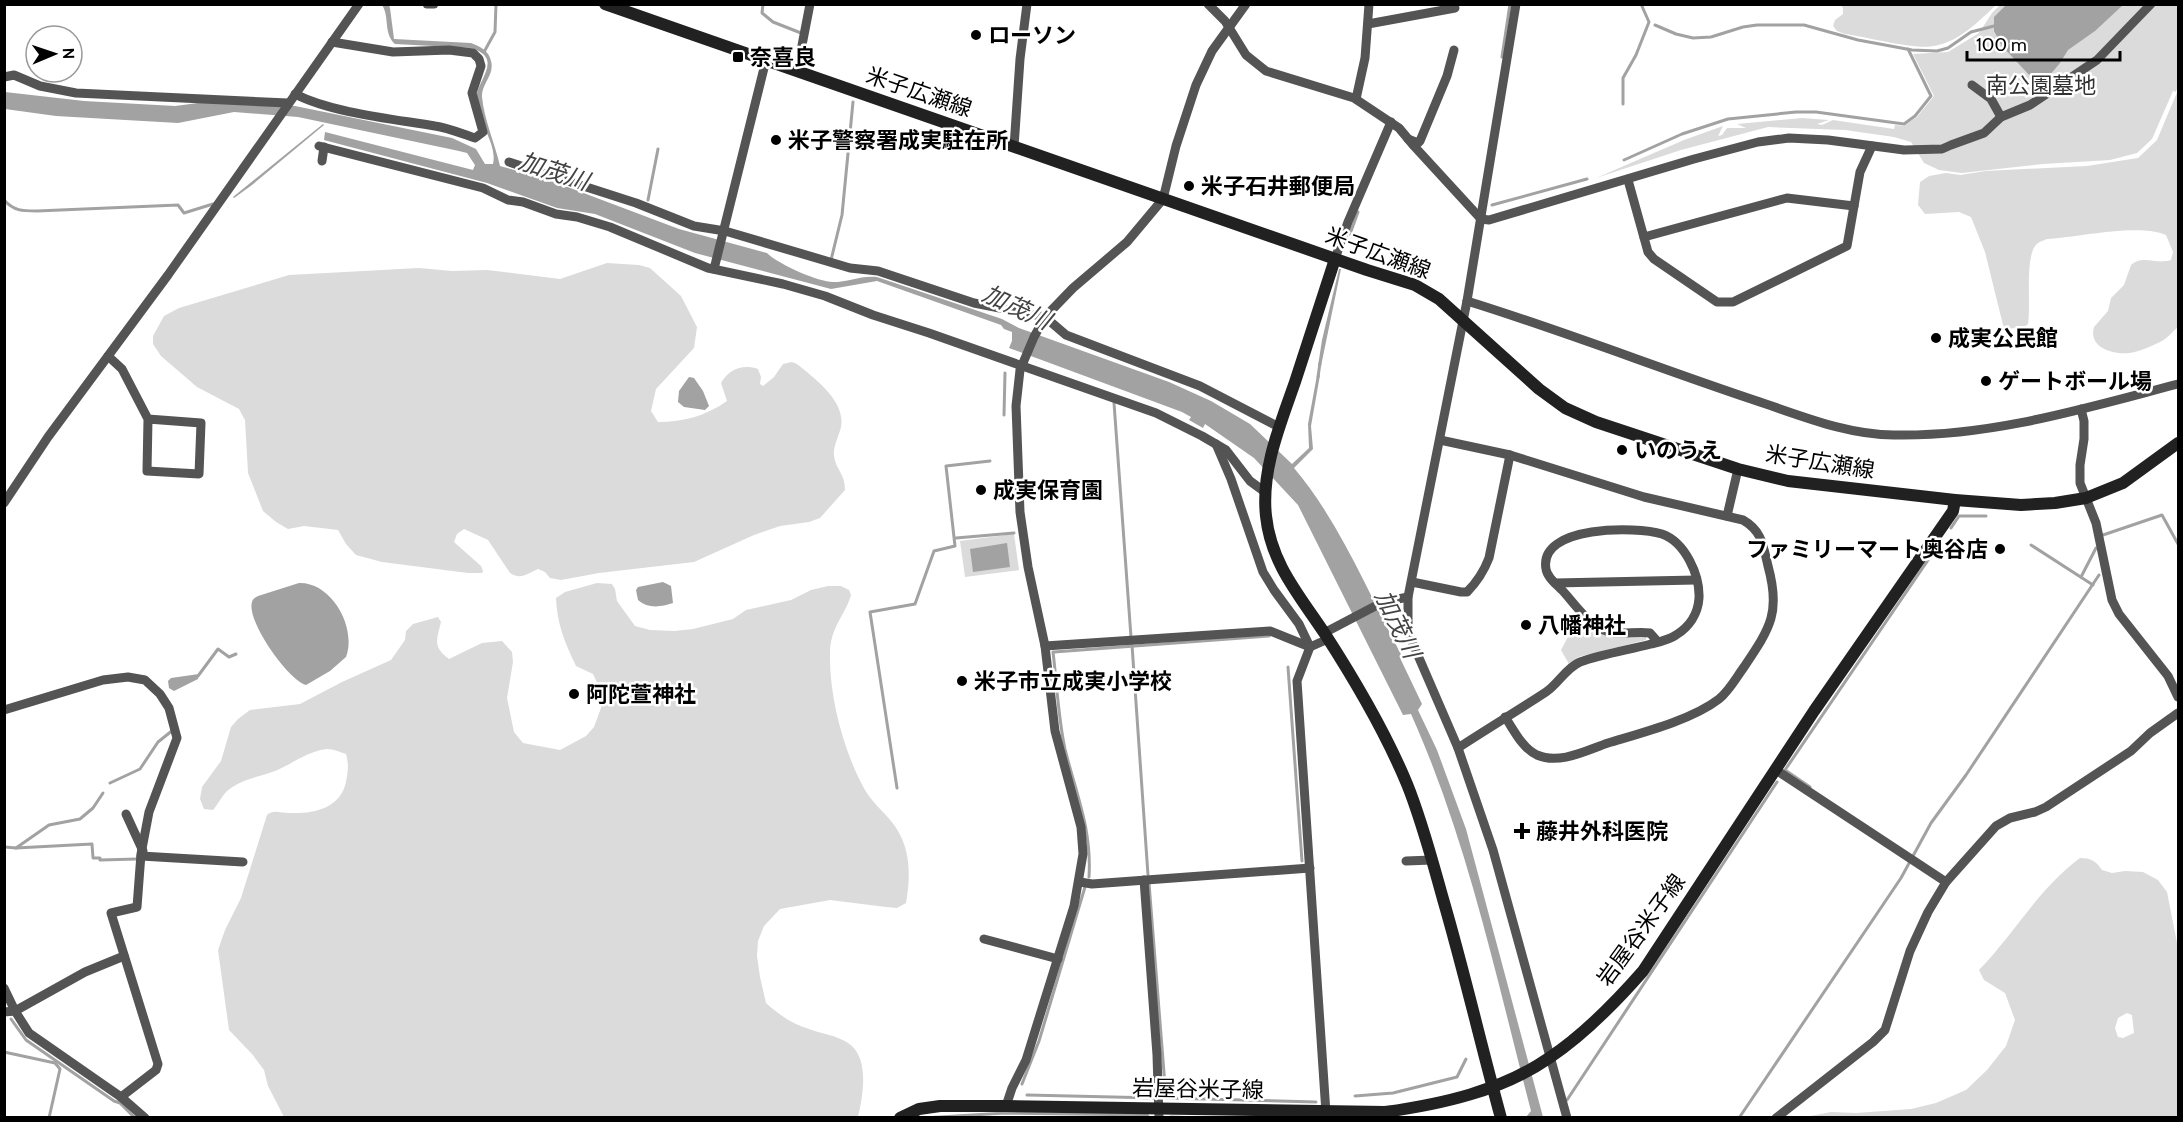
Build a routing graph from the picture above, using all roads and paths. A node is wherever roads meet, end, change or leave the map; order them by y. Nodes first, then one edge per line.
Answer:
1 (359, 4) edge
2 (427, 4) edge
3 (434, 4) edge
4 (605, 4) edge
5 (810, 4) edge
6 (1027, 4) edge
7 (1208, 4) edge
8 (1246, 4) edge
9 (1369, 4) edge
10 (1516, 4) edge
11 (2151, 4) edge
12 (1455, 8) dead end
13 (1368, 24) junction
14 (1229, 27) junction
15 (332, 42) junction
16 (1454, 50) dead end
17 (766, 60) junction
18 (797, 71) junction
19 (4, 77) edge
20 (1972, 85) dead end
21 (295, 94) junction
22 (1356, 99) junction
23 (288, 103) junction
24 (2001, 117) junction
25 (1391, 122) junction
26 (1408, 139) junction
27 (1872, 146) junction
28 (1014, 147) junction
29 (322, 161) dead end
30 (509, 162) dead end
31 (1628, 180) junction
32 (1163, 199) junction
33 (1854, 206) junction
34 (1481, 219) junction
35 (724, 233) junction
36 (1644, 237) junction
37 (1335, 259) junction
38 (714, 269) junction
39 (1467, 301) junction
40 (1045, 317) junction
41 (1462, 320) junction
42 (108, 356) junction
43 (1022, 365) junction
44 (2178, 384) edge
45 (2081, 409) junction
46 (148, 419) junction
47 (1278, 432) junction
48 (1440, 440) junction
49 (2178, 442) edge
50 (1216, 444) junction
51 (1510, 455) junction
52 (1738, 469) junction
53 (1265, 492) junction
54 (2086, 498) junction
55 (1955, 501) junction
56 (4, 503) edge
57 (1727, 516) junction
58 (1696, 579) junction
59 (1412, 582) junction
60 (1555, 583) junction
61 (1408, 597) junction
62 (1329, 633) junction
63 (1658, 642) junction
64 (1045, 646) junction
65 (1310, 647) junction
66 (2178, 697) edge
67 (4, 710) edge
68 (2178, 713) edge
69 (1505, 717) junction
70 (1458, 748) junction
71 (1776, 770) junction
72 (126, 814) dead end
73 (142, 853) junction
74 (1432, 860) junction
75 (1406, 861) dead end
76 (243, 862) dead end
77 (1310, 868) junction
78 (1144, 880) junction
79 (1080, 882) junction
80 (1946, 882) junction
81 (984, 939) dead end
82 (124, 956) junction
83 (1058, 959) junction
84 (4, 988) edge
85 (15, 1011) junction
86 (4, 1012) edge
87 (1547, 1060) junction
88 (1492, 1086) junction
89 (121, 1097) junction
90 (1006, 1106) junction
91 (1159, 1113) edge
92 (1326, 1113) junction
93 (145, 1118) edge
94 (900, 1118) edge
95 (1501, 1118) edge
96 (1567, 1118) edge
97 (1776, 1118) edge

1 - 15 street
2 - 3 street
4 - 17 main road, 米子広瀬線
5 - 18 street
6 - 28 street
7 - 14 street
8 - 14 street
9 - 13 street
10 - 34 street
11 - 24 street
12 - 13 street
13 - 22 street
14 - 22 street
14 - 32 street
15 - 21 street
15 - 21 street
16 - 26 street
17 - 18 main road, 米子広瀬線
17 - 35 street
18 - 28 main road, 米子広瀬線
19 - 23 street
20 - 24 street
21 - 23 street
22 - 25 street
23 - 42 street
24 - 27 street
25 - 26 street
25 - 37 street
26 - 34 street
27 - 31 street
27 - 33 street
28 - 32 main road, 米子広瀬線
29 - 38 street
30 - 35 street
31 - 34 street
31 - 36 street
32 - 37 main road, 米子広瀬線
32 - 40 street
33 - 36 street
33 - 36 street
34 - 39 street
35 - 38 street
35 - 40 street
37 - 41 main road, 米子広瀬線
37 - 47 main road
38 - 43 street
39 - 41 street
39 - 45 street
40 - 43 street
40 - 47 street
41 - 48 street
41 - 52 main road, 米子広瀬線
42 - 46 street
42 - 56 street
43 - 50 street
43 - 64 street
44 - 45 street
45 - 54 street
46 - 46 street
47 - 53 main road
48 - 51 street
48 - 59 street
49 - 54 main road, 米子広瀬線
50 - 53 street
50 - 65 street
51 - 57 street
51 - 59 street
52 - 55 main road, 米子広瀬線
52 - 57 street
53 - 62 main road
54 - 55 main road, 米子広瀬線
54 - 66 street
55 - 71 main road, 岩屋谷米子線
57 - 69 street
58 - 60 street
58 - 60 street
58 - 63 street
59 - 61 street
60 - 63 street
61 - 62 street
61 - 70 street
62 - 65 street
62 - 74 main road
63 - 69 street
64 - 65 street
64 - 79 street
65 - 77 street
67 - 73 street
68 - 80 street
69 - 70 street
70 - 87 street
71 - 80 street
71 - 87 main road, 岩屋谷米子線
72 - 73 street
73 - 76 street
73 - 82 street
74 - 75 street
74 - 88 main road
77 - 78 street
77 - 92 street
78 - 79 street
78 - 91 street
79 - 83 street
80 - 97 street
81 - 83 street
82 - 85 street
82 - 89 street
83 - 90 street
84 - 85 street
85 - 86 street
85 - 89 street
87 - 88 main road, 岩屋谷米子線
87 - 96 street
88 - 92 main road, 岩屋谷米子線
88 - 95 main road
89 - 93 street
90 - 91 main road, 岩屋谷米子線
90 - 94 main road, 岩屋谷米子線
91 - 92 main road, 岩屋谷米子線

